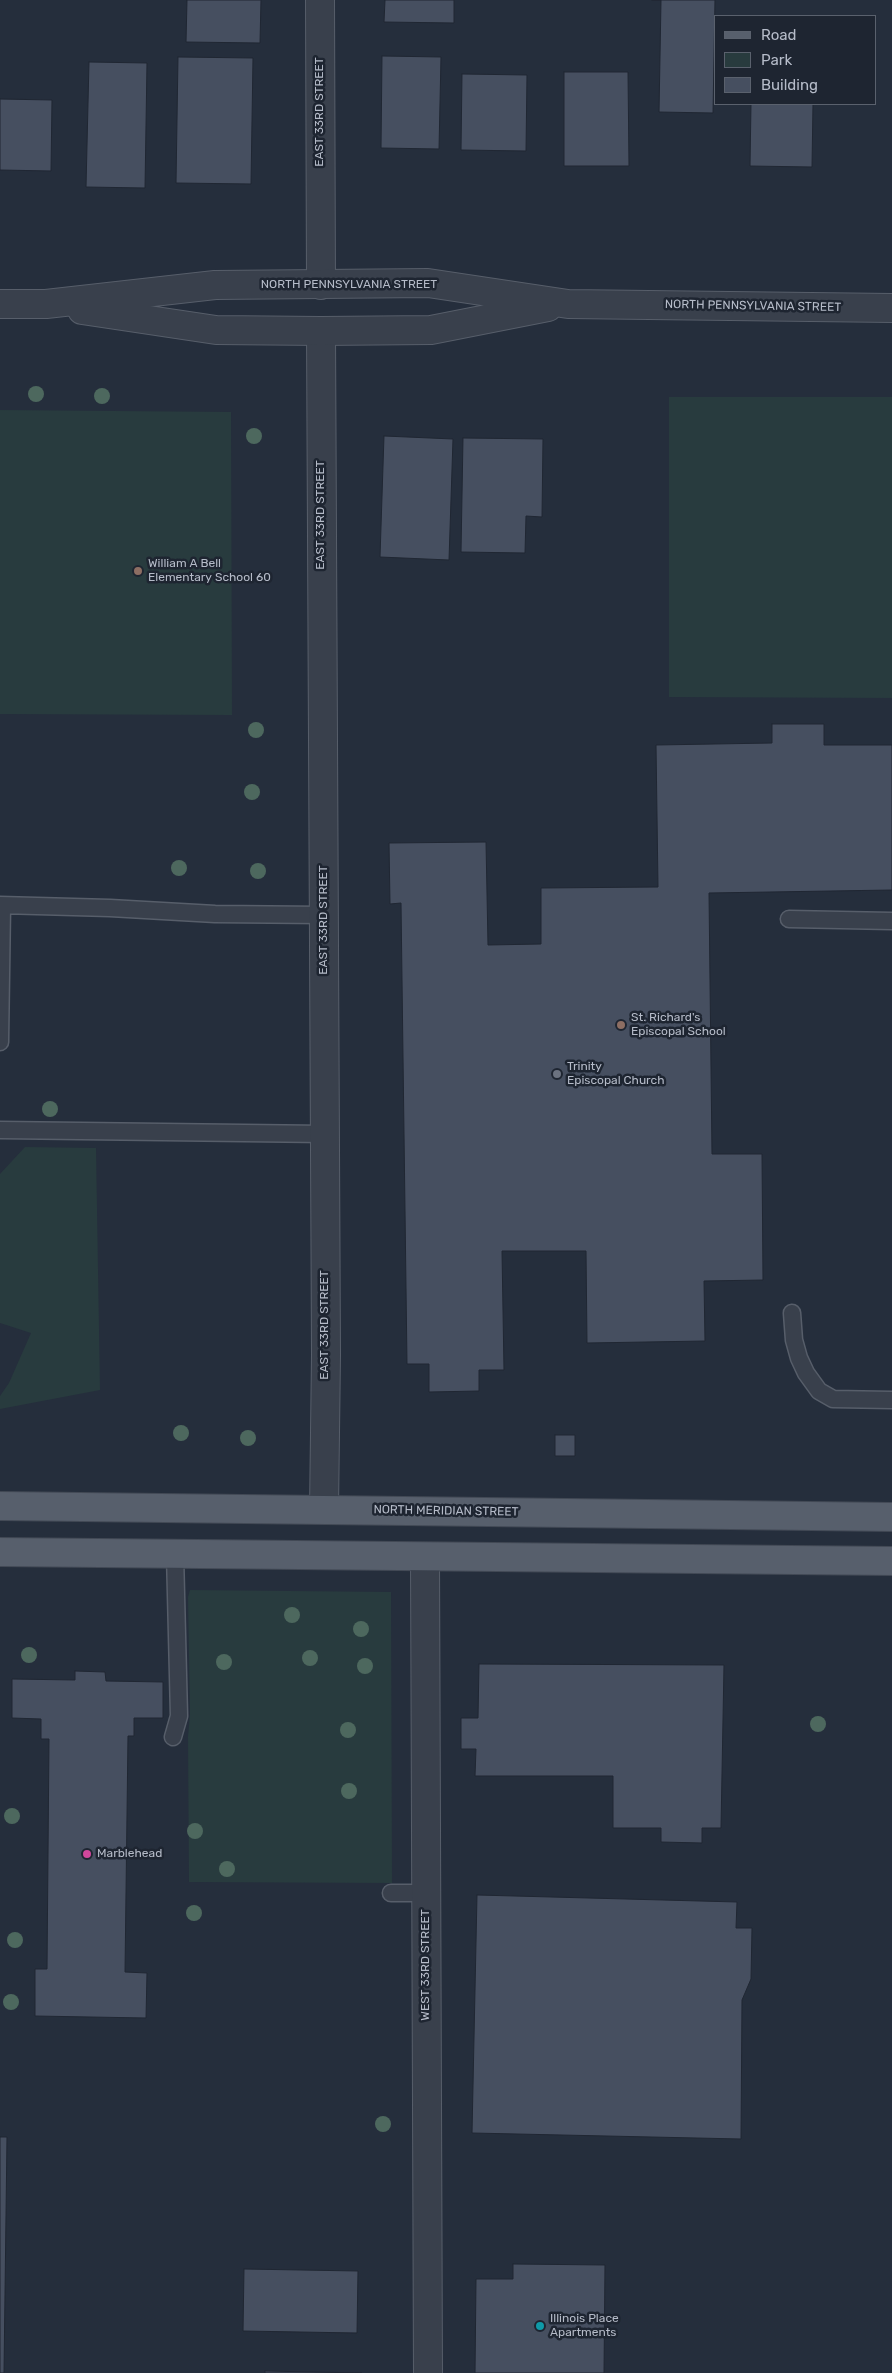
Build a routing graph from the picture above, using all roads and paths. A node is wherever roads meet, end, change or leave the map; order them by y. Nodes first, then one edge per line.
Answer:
1 (320, 0) edge
2 (321, 285) junction
3 (0, 304) edge
4 (46, 304) junction
5 (568, 304) junction
6 (892, 308) edge
7 (321, 331) junction
8 (1, 906) edge
9 (324, 915) junction
10 (789, 919) dead end
11 (892, 921) edge
12 (0, 1042) edge
13 (0, 1130) edge
14 (325, 1134) junction
15 (792, 1313) dead end
16 (892, 1400) edge
17 (0, 1506) edge
18 (324, 1510) junction
19 (892, 1516) edge
20 (0, 1552) edge
21 (175, 1554) junction
22 (425, 1556) junction
23 (892, 1561) edge
24 (172, 1737) dead end
25 (391, 1893) dead end
26 (426, 1893) junction
27 (428, 2373) edge

1 - 2 street, EAST 33RD STREET
2 - 4 street, NORTH PENNSYLVANIA STREET
2 - 5 street, NORTH PENNSYLVANIA STREET
3 - 4 street, NORTH PENNSYLVANIA STREET
4 - 7 street, NORTH PENNSYLVANIA STREET
5 - 6 street, NORTH PENNSYLVANIA STREET
5 - 7 street, NORTH PENNSYLVANIA STREET
7 - 9 street, EAST 33RD STREET
8 - 9 lane
8 - 12 lane
9 - 14 street, EAST 33RD STREET
10 - 11 lane
13 - 14 lane
14 - 18 street, EAST 33RD STREET
15 - 16 lane
17 - 18 main road, NORTH MERIDIAN STREET
18 - 19 main road, NORTH MERIDIAN STREET
20 - 21 main road
21 - 22 main road
21 - 24 lane
22 - 23 main road
22 - 26 street, WEST 33RD STREET
25 - 26 lane
26 - 27 street, WEST 33RD STREET

